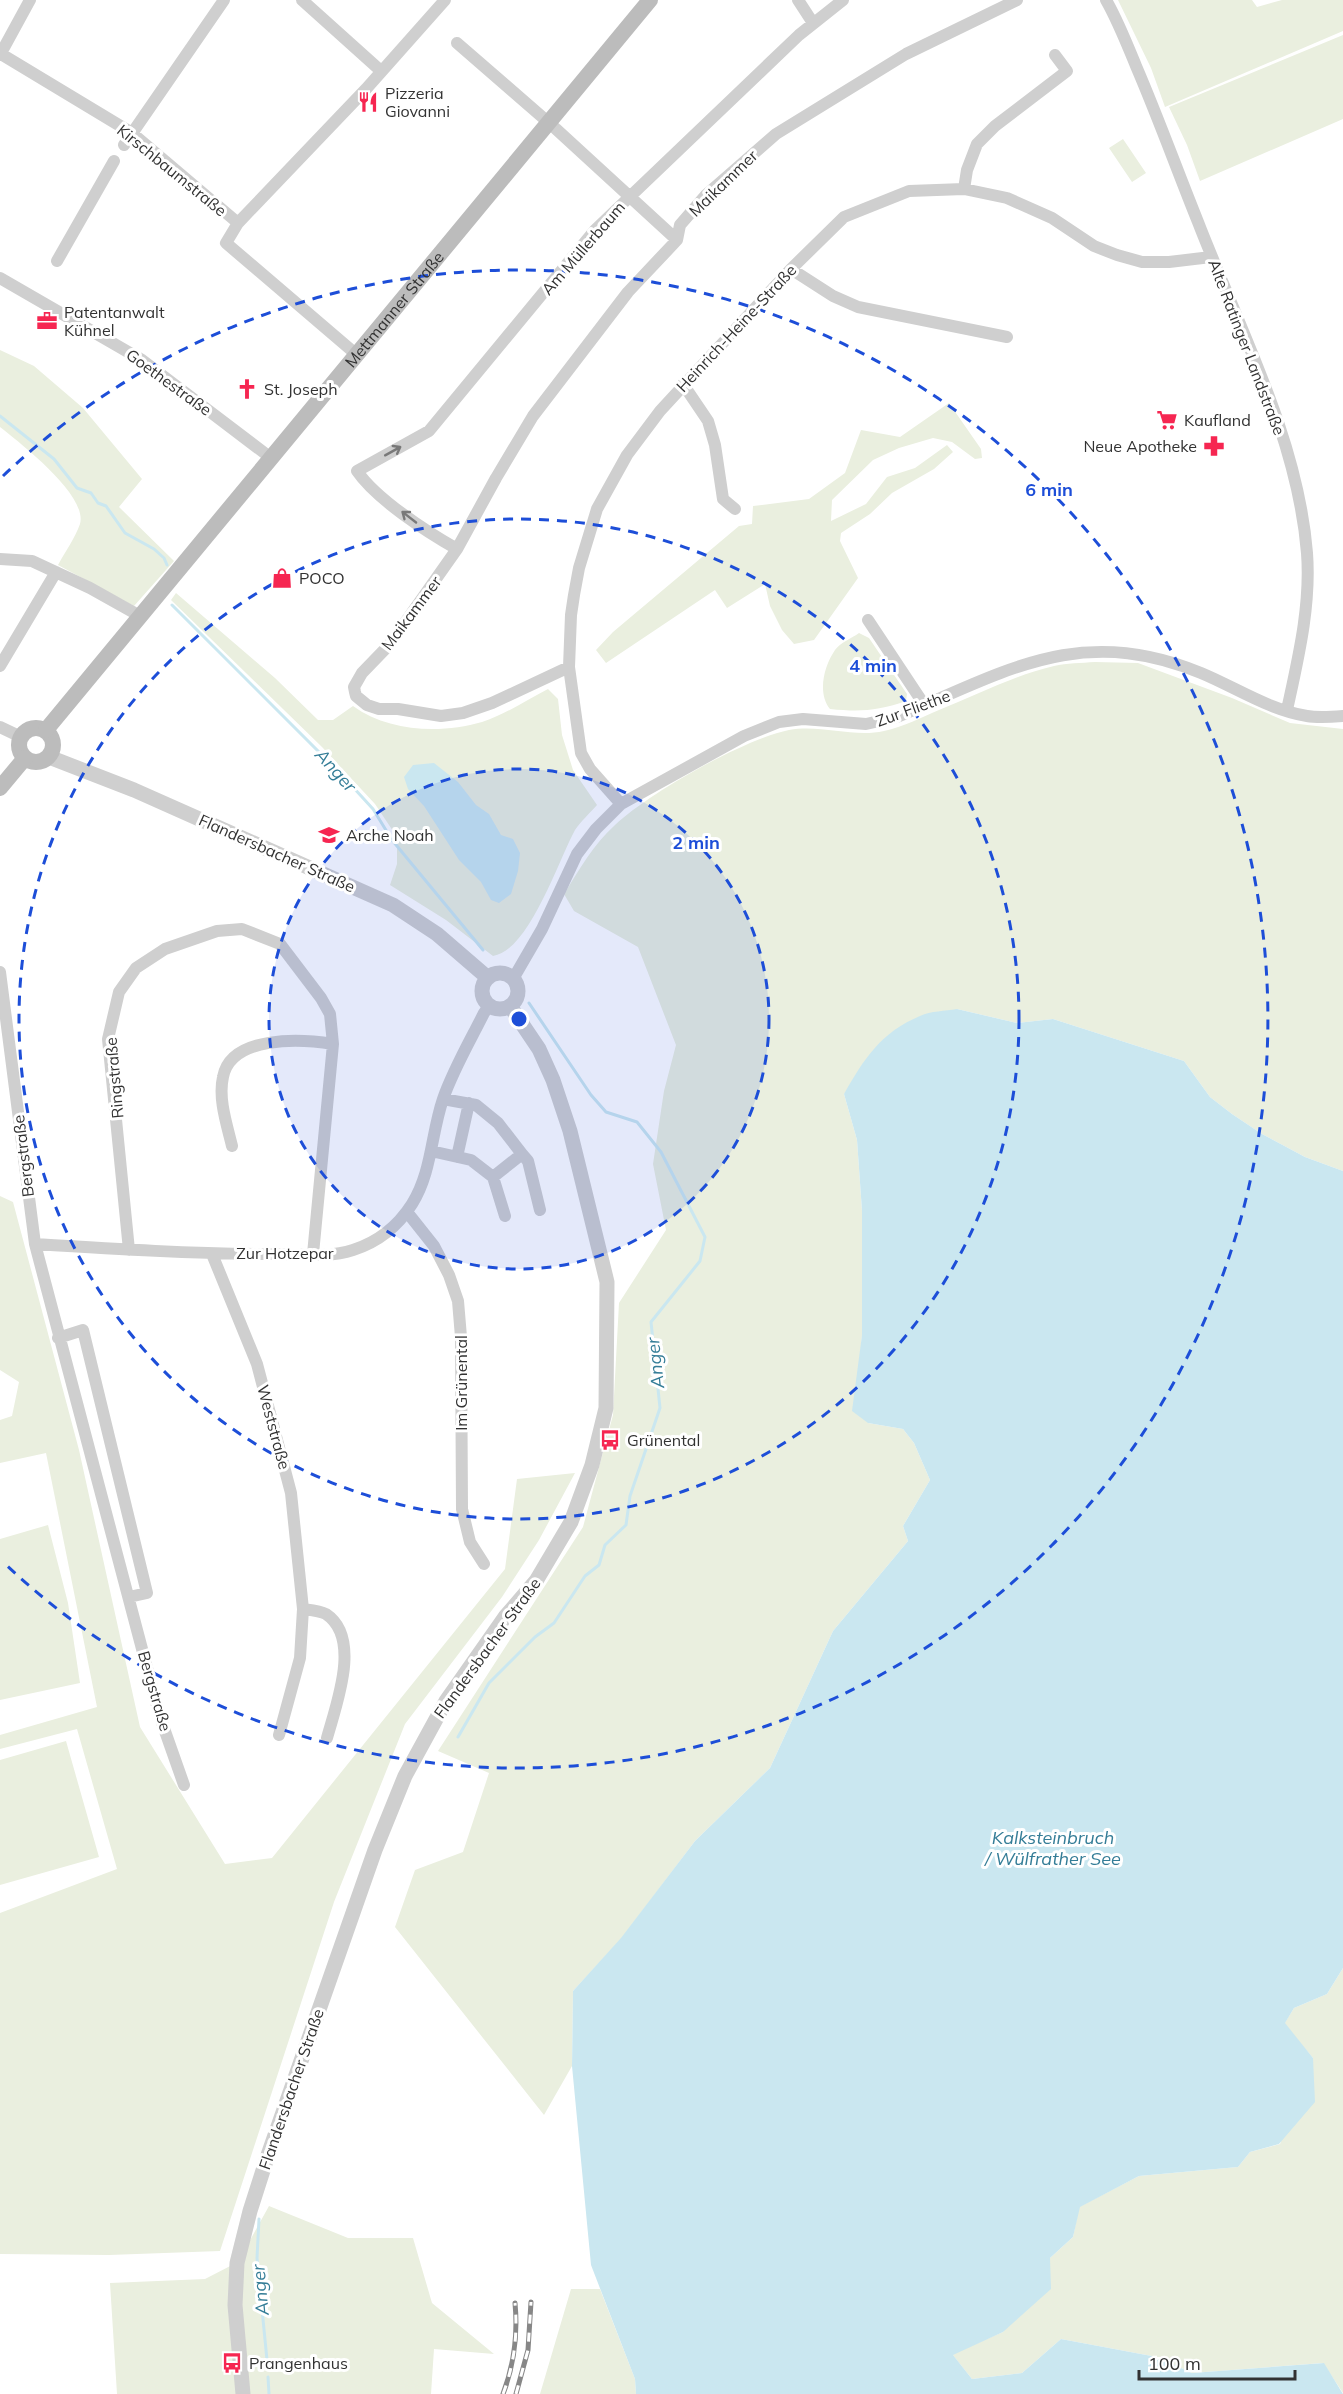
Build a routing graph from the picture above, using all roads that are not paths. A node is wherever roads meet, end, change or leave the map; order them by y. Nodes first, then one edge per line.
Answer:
1 (30, 0) edge
2 (224, 0) edge
3 (303, 0) edge
4 (445, 0) edge
5 (650, 0) edge
6 (798, 0) edge
7 (843, 0) edge
8 (1017, 0) edge
9 (1106, 0) edge
10 (813, 22) junction
11 (457, 43) dead end
12 (0, 55) edge
13 (1055, 55) dead end
14 (381, 71) junction
15 (548, 122) junction
16 (132, 133) junction
17 (124, 145) dead end
18 (114, 161) dead end
19 (964, 189) junction
20 (630, 195) junction
21 (238, 223) junction
22 (677, 240) junction
23 (1211, 257) junction
24 (57, 261) dead end
25 (791, 269) junction
26 (0, 278) edge
27 (1007, 337) dead end
28 (357, 355) junction
29 (683, 384) junction
30 (271, 458) junction
31 (735, 509) dead end
32 (457, 549) junction
33 (0, 559) edge
34 (56, 572) junction
35 (140, 616) junction
36 (868, 620) dead end
37 (0, 666) edge
38 (569, 667) junction
39 (925, 706) junction
40 (1287, 710) junction
41 (1343, 716) edge
42 (0, 727) edge
43 (46, 730) junction
44 (21, 737) junction
45 (49, 757) junction
46 (25, 758) junction
47 (0, 788) edge
48 (621, 804) junction
49 (0, 972) edge
50 (488, 978) junction
51 (513, 979) junction
52 (489, 1006) junction
53 (510, 1006) junction
54 (333, 1044) junction
55 (443, 1099) junction
56 (469, 1103) junction
57 (232, 1146) dead end
58 (431, 1151) junction
59 (522, 1154) junction
60 (457, 1156) junction
61 (493, 1177) junction
62 (540, 1210) dead end
63 (407, 1212) junction
64 (505, 1216) dead end
65 (35, 1244) junction
66 (129, 1250) junction
67 (212, 1254) junction
68 (313, 1254) junction
69 (58, 1338) junction
70 (484, 1564) dead end
71 (129, 1597) junction
72 (303, 1609) junction
73 (279, 1735) dead end
74 (327, 1738) dead end
75 (184, 1785) dead end
76 (243, 2394) edge

1 - 12 street
2 - 16 street
3 - 14 street
4 - 14 street
5 - 15 main road, Mettmanner Straße
6 - 10 street
7 - 10 street, Am Müllerbaum
8 - 22 street, Maikammer
9 - 23 street, Alte Ratinger Landstraße
10 - 20 street, Am Müllerbaum
11 - 15 street
12 - 16 street, Kirschbaumstraße
13 - 19 street
14 - 21 street
15 - 20 street
15 - 28 main road, Mettmanner Straße
16 - 17 street
16 - 21 street, Kirschbaumstraße
18 - 24 street
19 - 23 street, Heinrich-Heine-Straße
19 - 25 street, Heinrich-Heine-Straße
20 - 22 street
32 -> 20 street, Am Müllerbaum
21 - 28 street, Kirschbaumstraße
22 - 32 street, Maikammer
23 - 40 street, Alte Ratinger Landstraße
25 - 27 street
25 - 29 street, Heinrich-Heine-Straße
26 - 30 street, Goethestraße
28 - 30 main road, Mettmanner Straße
29 - 31 street
29 - 38 street, Heinrich-Heine-Straße
30 - 35 main road, Mettmanner Straße
32 - 38 street, Maikammer
33 - 34 street
34 - 35 street
34 - 37 street
35 - 43 main road, Mettmanner Straße
36 - 39 street
38 - 48 street, Heinrich-Heine-Straße
39 - 40 street, Zur Fliethe
39 - 48 street, Zur Fliethe
40 - 41 street, Zur Fliethe
42 - 44 street
43 - 44 main road
43 - 45 main road
44 - 46 main road
45 - 46 main road
45 - 50 street, Flandersbacher Straße
46 - 47 main road
48 - 51 street, Zur Fliethe
49 - 65 street, Bergstraße
50 - 51 street
50 - 52 street
51 - 53 street
52 - 53 street
52 - 55 street, Zur Hotzepar
53 - 76 street, Flandersbacher Straße
54 - 57 street
54 - 66 street, Ringstraße
54 - 68 street, Ringstraße
55 - 56 street
55 - 58 street, Zur Hotzepar
56 - 59 street
56 - 60 street
58 - 60 street
58 - 63 street, Zur Hotzepar
59 - 61 street
59 - 62 street
60 - 61 street
61 - 64 street
63 - 68 street, Zur Hotzepar
63 - 70 street, Im Grünental
65 - 66 street, Zur Hotzepar
65 - 69 street, Bergstraße
66 - 67 street, Zur Hotzepar
67 - 68 street, Zur Hotzepar
67 - 72 street, Weststraße
69 - 71 street, Bergstraße
69 - 71 street
71 - 75 street, Bergstraße
72 - 73 street, Weststraße
72 - 74 street

